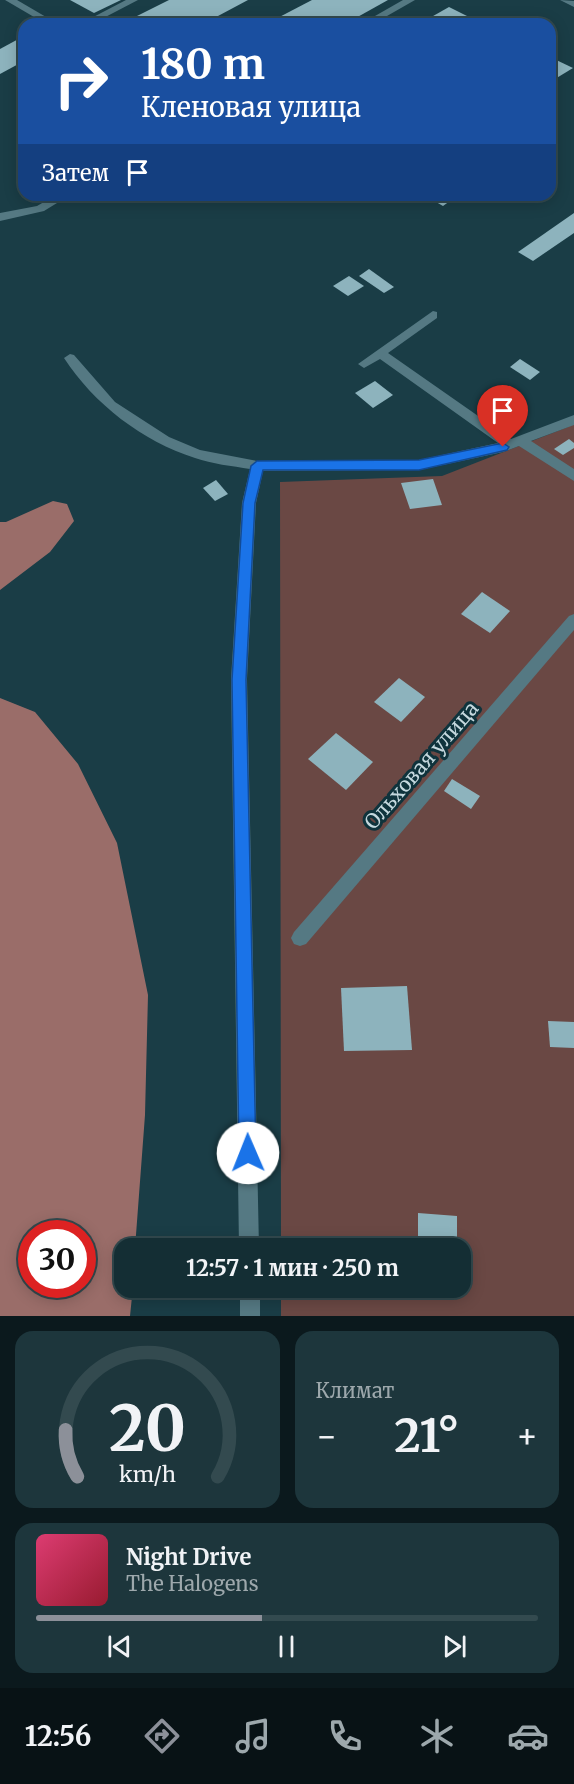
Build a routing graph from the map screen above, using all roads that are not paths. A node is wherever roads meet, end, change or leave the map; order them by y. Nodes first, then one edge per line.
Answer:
1 (10, 0) edge
2 (133, 0) edge
3 (410, 0) edge
4 (565, 0) edge
5 (574, 4) edge
6 (42, 18) edge
7 (96, 18) edge
8 (377, 18) edge
9 (54, 201) edge
10 (0, 217) edge
11 (433, 315) dead end
12 (380, 353) junction
13 (70, 358) dead end
14 (364, 364) dead end
15 (574, 420) edge
16 (516, 443) junction
17 (257, 466) junction
18 (574, 477) edge
19 (574, 620) edge
20 (300, 938) dead end
21 (249, 1238) edge
22 (250, 1298) edge
23 (250, 1316) edge

1 - 6 street
2 - 7 street
3 - 8 street
4 - 5 street
9 - 10 street
11 - 12 street
12 - 14 street
12 - 16 street
13 - 17 street
15 - 16 street
16 - 17 street
16 - 18 street
17 - 21 street
19 - 20 street, Ольховая улица
22 - 23 street

